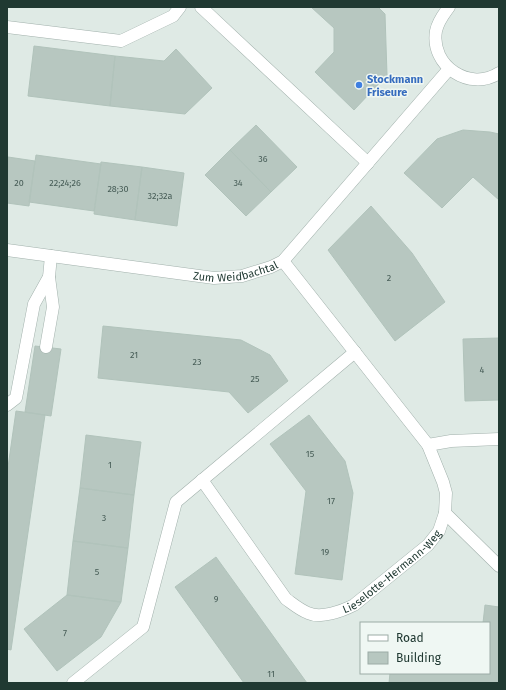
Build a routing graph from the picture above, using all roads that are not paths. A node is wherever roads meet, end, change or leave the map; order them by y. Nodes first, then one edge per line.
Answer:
1 (180, 7) edge
2 (201, 7) edge
3 (450, 7) edge
4 (7, 28) edge
5 (449, 69) junction
6 (499, 73) edge
7 (368, 163) junction
8 (7, 250) edge
9 (51, 256) junction
10 (283, 261) junction
11 (49, 277) junction
12 (46, 347) dead end
13 (356, 352) junction
14 (7, 404) edge
15 (499, 439) edge
16 (428, 445) junction
17 (202, 480) junction
18 (445, 513) junction
19 (499, 566) edge
20 (73, 683) edge

1 - 4 street
2 - 7 street
3 - 5 street
5 - 6 street
5 - 7 street, Zum Weidbachtal
7 - 10 street, Zum Weidbachtal
8 - 9 street, Zum Weidbachtal
9 - 10 street, Zum Weidbachtal
9 - 11 street
10 - 13 street, Lieselotte-Hermann-Weg
11 - 12 street
11 - 14 street
13 - 16 street, Lieselotte-Hermann-Weg
13 - 17 street
15 - 16 street
16 - 18 street, Lieselotte-Hermann-Weg
17 - 18 street, Lieselotte-Hermann-Weg
17 - 20 street
18 - 19 street

